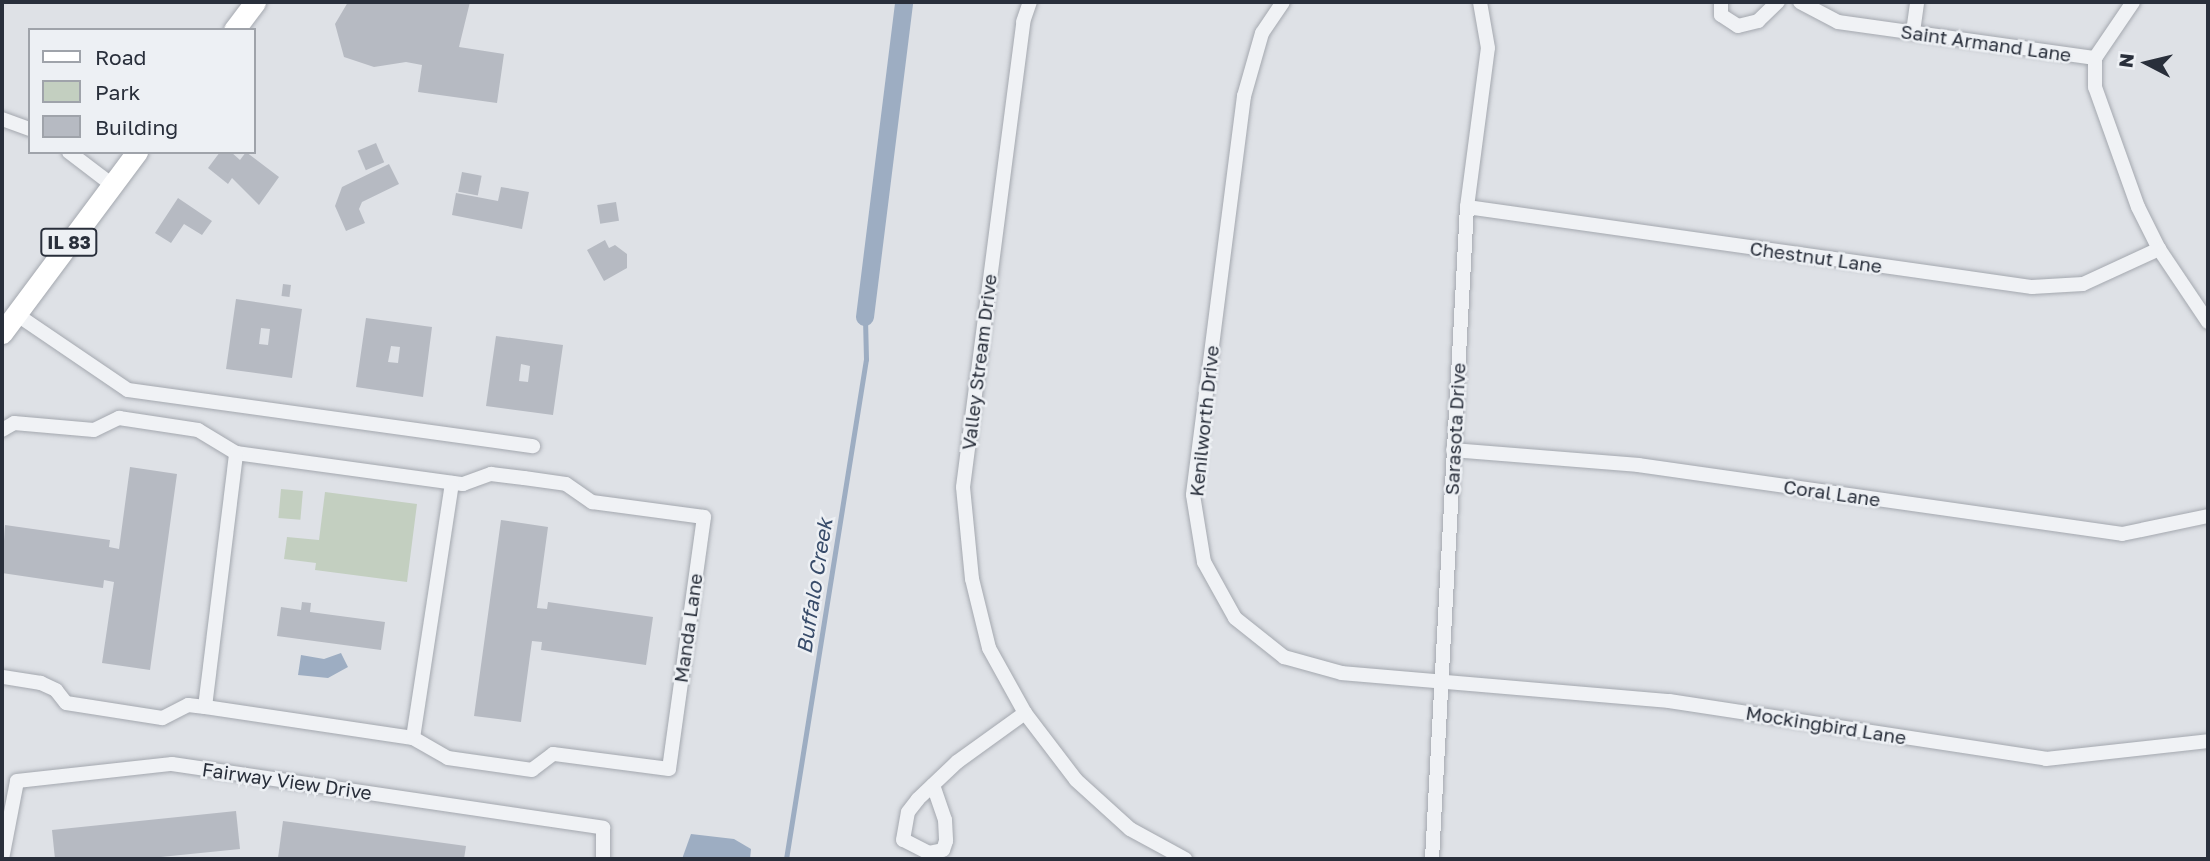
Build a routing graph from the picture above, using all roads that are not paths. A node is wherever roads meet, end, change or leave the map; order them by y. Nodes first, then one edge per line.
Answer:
1 (255, 2) edge
2 (1030, 2) edge
3 (1283, 2) edge
4 (1479, 2) edge
5 (1721, 2) edge
6 (1778, 2) edge
7 (1800, 2) edge
8 (1917, 2) edge
9 (2133, 2) edge
10 (236, 28) edge
11 (1913, 32) junction
12 (2095, 58) junction
13 (2, 119) edge
14 (28, 128) edge
15 (72, 154) edge
16 (135, 154) edge
17 (111, 184) junction
18 (1467, 207) junction
19 (2159, 249) junction
20 (16, 314) junction
21 (2208, 322) edge
22 (2, 333) edge
23 (2, 430) edge
24 (533, 446) dead end
25 (1453, 450) junction
26 (236, 453) junction
27 (452, 483) junction
28 (2208, 516) edge
29 (2, 677) edge
30 (1443, 680) junction
31 (205, 707) junction
32 (1026, 713) junction
33 (413, 737) junction
34 (2208, 741) edge
35 (933, 785) junction
36 (2, 859) edge
37 (603, 859) edge
38 (1185, 859) edge
39 (1432, 859) edge

1 - 10 main road
2 - 32 street, Valley Stream Drive
3 - 30 street, Kenilworth Drive
4 - 18 street, Sarasota Drive
5 - 6 street
7 - 11 street, Saint Armand Lane
8 - 11 street
9 - 12 street
11 - 12 street, Saint Armand Lane
12 - 19 street, Saint Armand Lane
13 - 14 street
15 - 17 street
16 - 17 main road, IL 83
17 - 20 main road, IL 83
18 - 19 street, Chestnut Lane
18 - 25 street, Sarasota Drive
19 - 21 street, Saint Armand Lane
20 - 22 main road, IL 83
20 - 24 street
23 - 26 street, Manda Lane
25 - 28 street, Coral Lane
25 - 30 street, Sarasota Drive
26 - 27 street, Manda Lane
26 - 31 street
27 - 33 street
27 - 33 street, Manda Lane
29 - 31 street, Manda Lane
30 - 34 street, Mockingbird Lane
30 - 39 street, Sarasota Drive
31 - 33 street, Manda Lane
32 - 35 street
32 - 38 street, Valley Stream Drive
35 - 35 street
36 - 37 street, Fairway View Drive

